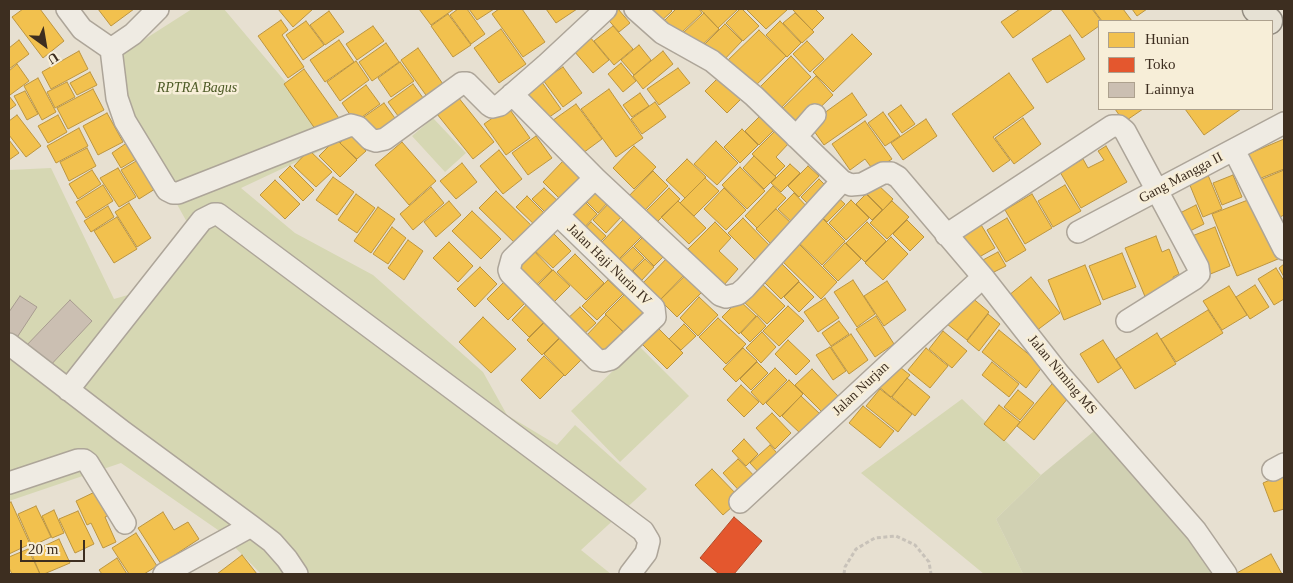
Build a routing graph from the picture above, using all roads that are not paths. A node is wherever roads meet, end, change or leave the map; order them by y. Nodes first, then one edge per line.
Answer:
1 (67, 9) edge
2 (158, 9) edge
3 (606, 9) edge
4 (635, 9) edge
5 (1256, 9) edge
6 (1267, 20) edge
7 (1273, 26) edge
8 (1284, 37) edge
9 (111, 49) junction
10 (512, 94) junction
11 (815, 115) dead end
12 (1284, 124) edge
13 (796, 137) junction
14 (1234, 150) junction
15 (595, 178) junction
16 (842, 181) junction
17 (1157, 191) junction
18 (558, 215) junction
19 (1078, 232) dead end
20 (946, 235) junction
21 (1284, 249) edge
22 (983, 277) junction
23 (1127, 321) dead end
24 (9, 344) edge
25 (68, 390) junction
26 (9, 483) edge
27 (740, 502) dead end
28 (126, 523) dead end
29 (251, 526) junction
30 (164, 574) edge
31 (297, 574) edge
32 (630, 574) edge
33 (1226, 574) edge

1 - 9 street
2 - 9 street
3 - 10 street
4 - 13 street
5 - 6 main road
7 - 8 main road
9 - 10 street
10 - 15 street
11 - 13 street
12 - 14 street, Gang Mangga II
13 - 16 street
14 - 17 street, Gang Mangga II
14 - 21 street
15 - 16 street
15 - 18 street
16 - 20 street, Jalan Niming MS
17 - 19 street, Gang Mangga II
17 - 20 street
17 - 23 street
18 - 18 street, Jalan Haji Nurin IV
20 - 22 street, Jalan Niming MS
22 - 27 street, Jalan Nurjan
22 - 33 street, Jalan Niming MS
24 - 25 street
25 - 29 street
25 - 32 street
26 - 28 street
29 - 30 street
29 - 31 street

